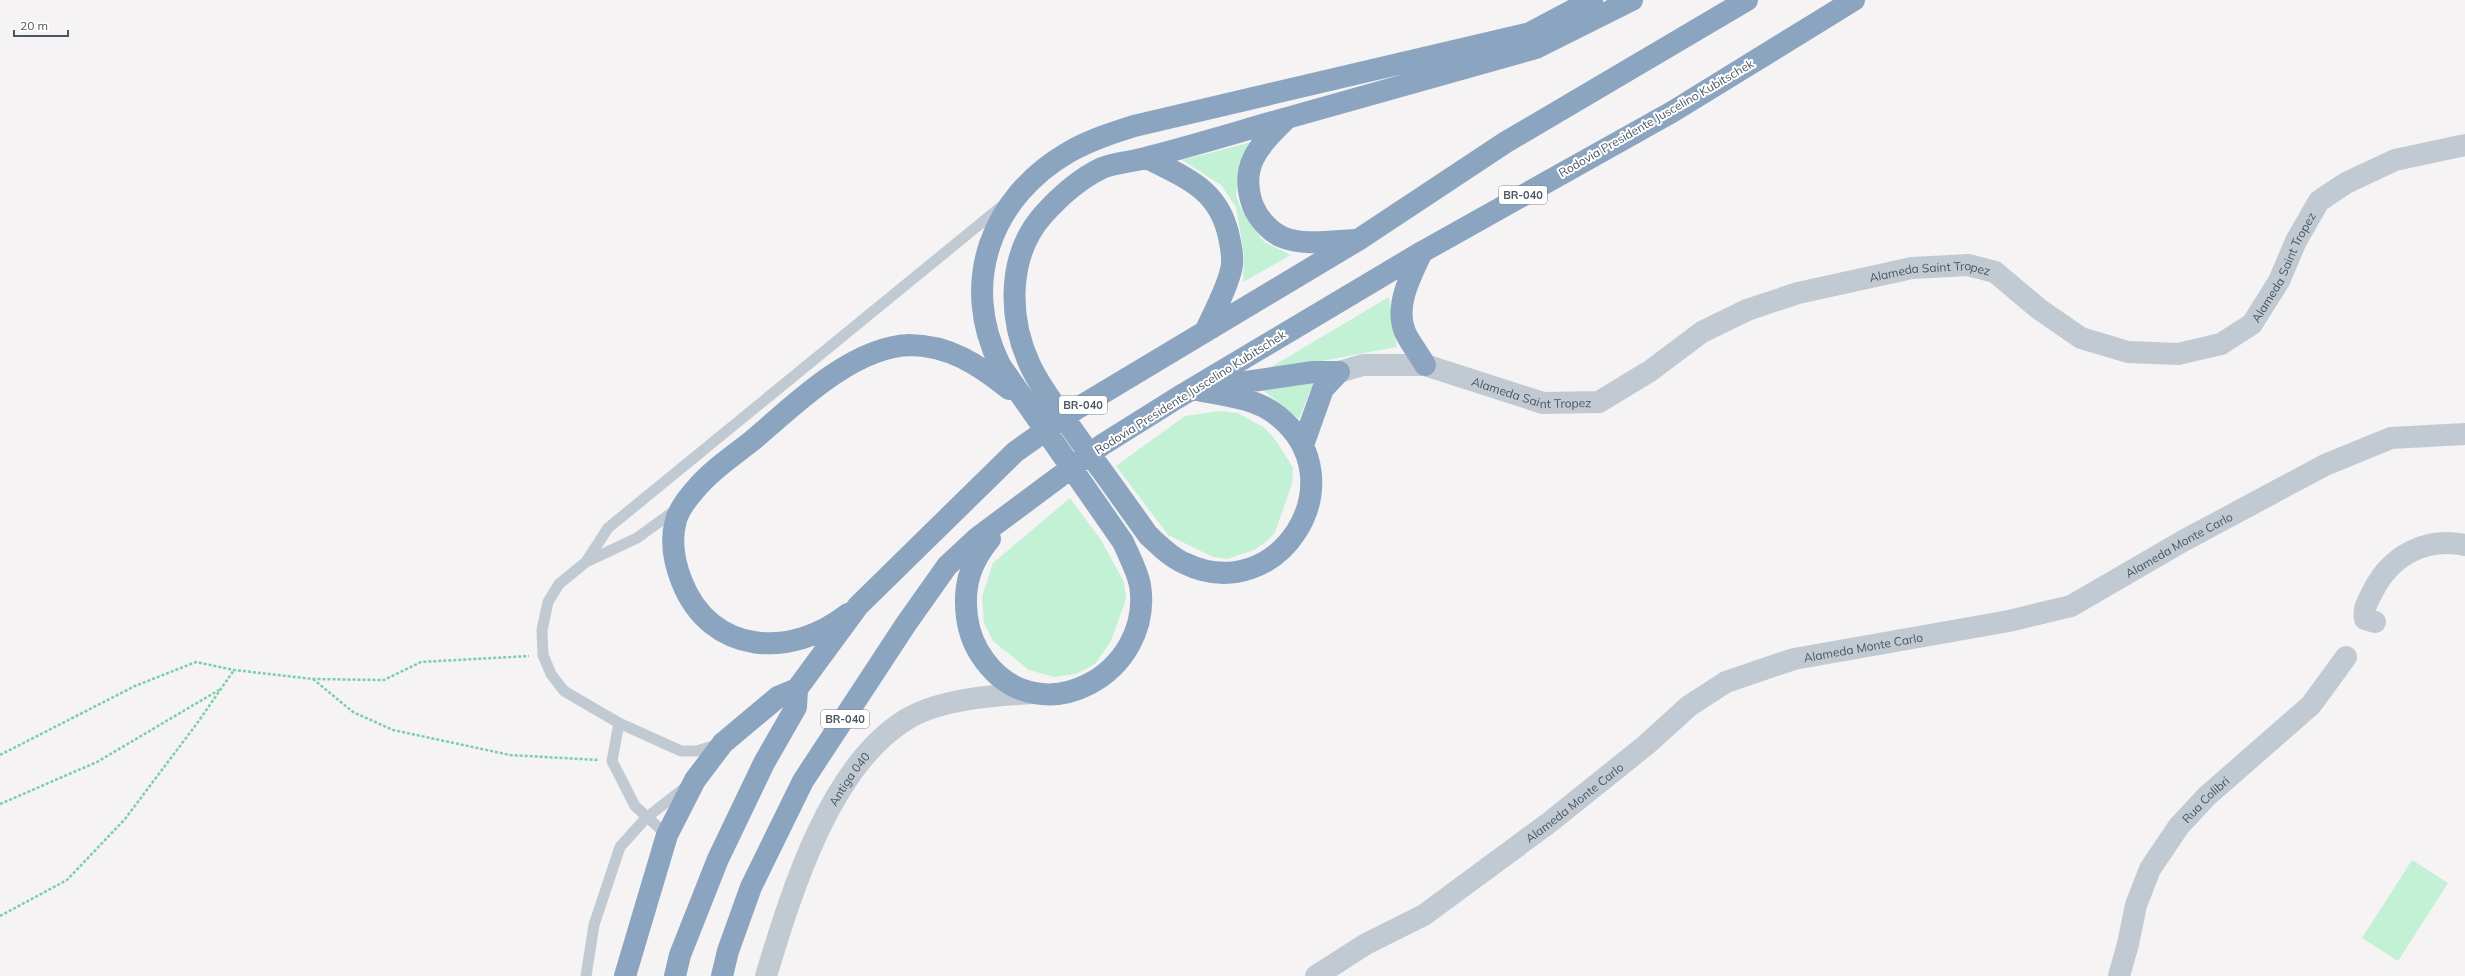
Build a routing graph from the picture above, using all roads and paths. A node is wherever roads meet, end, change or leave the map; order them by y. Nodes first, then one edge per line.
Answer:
1 (1592, 0) edge
2 (1632, 0) edge
3 (1747, 0) edge
4 (1854, 0) edge
5 (1287, 118) junction
6 (2465, 145) edge
7 (1147, 158) junction
8 (1024, 188) junction
9 (1358, 240) junction
10 (1422, 252) junction
11 (1205, 332) junction
12 (1425, 365) junction
13 (1339, 372) junction
14 (1185, 394) junction
15 (1021, 398) junction
16 (2465, 434) edge
17 (1303, 445) junction
18 (1034, 495) junction
19 (685, 503) junction
20 (2465, 545) edge
21 (586, 562) junction
22 (858, 606) junction
23 (2375, 622) dead end
24 (543, 655) junction
25 (2346, 657) dead end
26 (234, 670) junction
27 (313, 679) junction
28 (221, 689) junction
29 (797, 689) junction
30 (1034, 693) junction
31 (619, 723) junction
32 (723, 743) junction
33 (0, 755) edge
34 (612, 761) junction
35 (695, 780) junction
36 (0, 804) edge
37 (646, 818) junction
38 (667, 835) junction
39 (0, 916) edge
40 (586, 976) edge
41 (625, 976) edge
42 (675, 976) edge
43 (722, 976) edge
44 (766, 976) edge
45 (1316, 976) edge
46 (2119, 976) edge

1 - 8 highway
2 - 5 highway
3 - 9 highway, BR-040
4 - 10 highway, Rodovia Presidente Juscelino Kubitschek / BR-040
5 - 7 highway
5 - 9 highway
6 - 12 street, Alameda Saint Tropez
7 - 11 highway
7 - 17 highway
8 - 15 highway
8 - 21 lane
9 - 11 highway, BR-040
10 - 12 highway
10 - 14 highway, Rodovia Presidente Juscelino Kubitschek / BR-040
11 - 22 highway, BR-040
12 - 13 street, Alameda Saint Tropez
13 - 14 highway
13 - 17 highway
14 - 17 highway
14 - 18 highway, Rodovia Presidente Juscelino Kubitschek / BR-040
15 - 19 highway
15 - 30 highway
16 - 45 street, Alameda Monte Carlo
18 - 30 highway
18 - 43 highway, Rodovia Presidente Juscelino Kubitschek / BR-040
19 - 21 lane
19 - 22 highway
20 - 23 street
21 - 24 lane
22 - 29 highway, BR-040
24 - 27 path
24 - 31 lane
25 - 46 street, Rua Colibri
26 - 27 path
26 - 28 path
26 - 33 path
27 - 34 path
28 - 36 path
28 - 39 path
29 - 32 highway
29 - 42 highway
30 - 44 street, Antiga 040
31 - 32 lane
31 - 34 lane
32 - 35 highway
34 - 37 lane
35 - 37 lane
35 - 38 highway
37 - 38 lane
37 - 40 lane
38 - 41 highway

